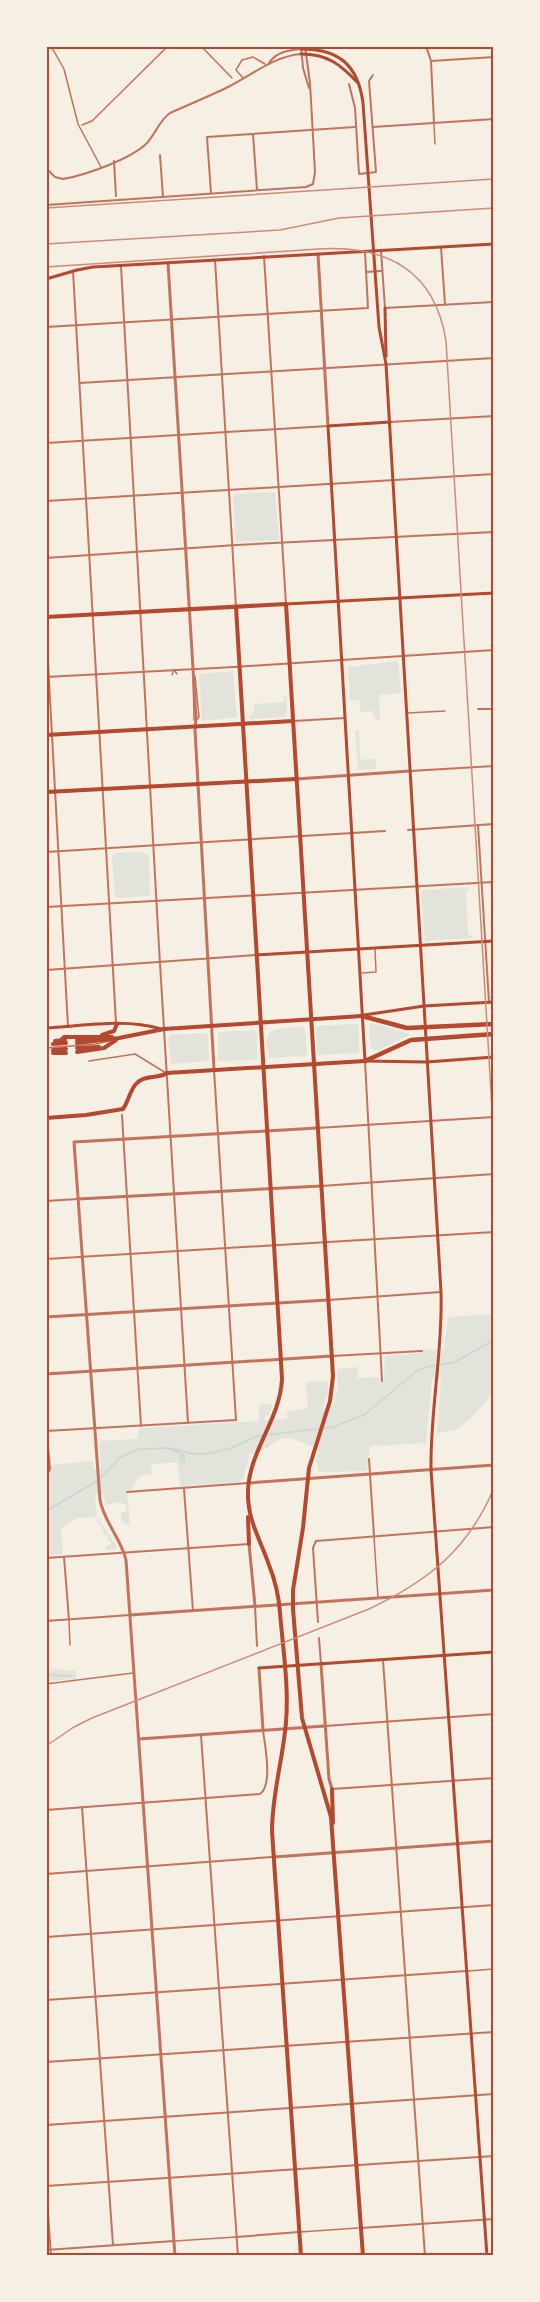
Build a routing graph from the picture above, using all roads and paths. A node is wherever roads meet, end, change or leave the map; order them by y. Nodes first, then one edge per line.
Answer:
1 (51, 46) edge
2 (168, 46) edge
3 (201, 46) edge
4 (315, 46) edge
5 (426, 46) edge
6 (303, 48) edge
7 (321, 50) junction
8 (304, 54) junction
9 (493, 57) edge
10 (431, 61) junction
11 (494, 61) edge
12 (267, 64) junction
13 (373, 75) dead end
14 (232, 78) dead end
15 (243, 78) junction
16 (358, 83) junction
17 (349, 84) dead end
18 (494, 119) edge
19 (434, 123) junction
20 (82, 125) dead end
21 (356, 127) junction
22 (373, 127) junction
23 (312, 131) junction
24 (254, 134) junction
25 (435, 144) dead end
26 (160, 155) dead end
27 (114, 162) junction
28 (101, 167) junction
29 (46, 168) edge
30 (257, 190) junction
31 (211, 193) junction
32 (116, 196) dead end
33 (163, 197) junction
34 (46, 205) edge
35 (494, 244) edge
36 (441, 247) junction
37 (381, 251) junction
38 (365, 252) junction
39 (318, 253) junction
40 (264, 256) junction
41 (215, 260) junction
42 (168, 263) junction
43 (121, 266) junction
44 (73, 271) junction
45 (382, 271) junction
46 (366, 272) junction
47 (46, 279) edge
48 (494, 302) edge
49 (445, 304) junction
50 (385, 308) junction
51 (321, 310) junction
52 (268, 314) junction
53 (219, 317) junction
54 (171, 319) junction
55 (124, 322) junction
56 (77, 326) junction
57 (46, 327) edge
58 (494, 358) edge
59 (386, 364) junction
60 (324, 368) junction
61 (272, 372) junction
62 (222, 374) junction
63 (174, 377) junction
64 (127, 380) junction
65 (80, 383) junction
66 (494, 416) edge
67 (390, 422) junction
68 (328, 426) junction
69 (275, 429) junction
70 (225, 432) junction
71 (178, 434) junction
72 (131, 437) junction
73 (84, 440) junction
74 (46, 443) edge
75 (494, 474) edge
76 (393, 480) junction
77 (331, 484) junction
78 (279, 488) junction
79 (229, 490) junction
80 (181, 492) junction
81 (134, 495) junction
82 (87, 498) junction
83 (46, 501) edge
84 (494, 532) edge
85 (396, 537) junction
86 (335, 542) junction
87 (282, 544) junction
88 (233, 546) junction
89 (184, 549) junction
90 (137, 552) junction
91 (90, 555) junction
92 (46, 558) edge
93 (494, 593) edge
94 (400, 597) junction
95 (338, 601) junction
96 (286, 604) junction
97 (236, 607) junction
98 (188, 609) junction
99 (141, 612) junction
100 (94, 615) junction
101 (46, 617) edge
102 (46, 626) edge
103 (494, 650) edge
104 (404, 656) junction
105 (342, 660) junction
106 (289, 664) junction
107 (239, 667) junction
108 (174, 670) junction
109 (144, 671) junction
110 (193, 671) junction
111 (97, 674) junction
112 (177, 674) dead end
113 (172, 675) dead end
114 (48, 677) edge
115 (494, 709) edge
116 (478, 710) dead end
117 (445, 711) dead end
118 (407, 714) junction
119 (345, 718) junction
120 (293, 720) junction
121 (242, 723) junction
122 (195, 724) junction
123 (148, 729) junction
124 (100, 732) junction
125 (53, 734) junction
126 (46, 735) edge
127 (494, 766) edge
128 (410, 771) junction
129 (348, 775) junction
130 (296, 779) junction
131 (246, 782) junction
132 (198, 784) junction
133 (151, 787) junction
134 (103, 789) junction
135 (46, 792) edge
136 (55, 792) junction
137 (494, 824) edge
138 (478, 825) junction
139 (414, 829) junction
140 (408, 830) dead end
141 (385, 831) dead end
142 (351, 833) junction
143 (300, 836) junction
144 (249, 839) junction
145 (201, 842) junction
146 (154, 846) junction
147 (106, 849) junction
148 (58, 851) junction
149 (46, 852) edge
150 (494, 882) edge
151 (482, 883) junction
152 (417, 886) junction
153 (355, 889) junction
154 (303, 892) junction
155 (253, 896) junction
156 (205, 898) junction
157 (156, 900) junction
158 (109, 903) junction
159 (61, 906) junction
160 (46, 907) edge
161 (494, 941) edge
162 (486, 942) junction
163 (420, 945) junction
164 (374, 948) junction
165 (358, 949) junction
166 (306, 952) junction
167 (256, 955) junction
168 (208, 958) junction
169 (159, 961) junction
170 (112, 965) junction
171 (64, 969) junction
172 (46, 970) edge
173 (360, 973) junction
174 (491, 1002) edge
175 (424, 1006) junction
176 (362, 1016) junction
177 (310, 1019) junction
178 (260, 1023) junction
179 (117, 1024) junction
180 (494, 1024) edge
181 (211, 1026) junction
182 (68, 1027) junction
183 (46, 1028) edge
184 (164, 1029) junction
185 (494, 1034) edge
186 (99, 1036) junction
187 (119, 1038) junction
188 (77, 1041) dead end
189 (46, 1048) edge
190 (77, 1050) dead end
191 (66, 1051) dead end
192 (493, 1058) edge
193 (89, 1061) dead end
194 (365, 1061) junction
195 (428, 1062) junction
196 (313, 1064) junction
197 (262, 1067) junction
198 (214, 1070) junction
199 (167, 1073) junction
200 (494, 1082) edge
201 (122, 1115) dead end
202 (494, 1117) edge
203 (46, 1118) edge
204 (431, 1121) junction
205 (369, 1125) junction
206 (317, 1128) junction
207 (266, 1131) junction
208 (219, 1134) junction
209 (172, 1137) junction
210 (124, 1140) junction
211 (494, 1174) edge
212 (434, 1178) junction
213 (372, 1183) junction
214 (321, 1186) junction
215 (270, 1189) junction
216 (222, 1192) junction
217 (175, 1195) junction
218 (128, 1197) junction
219 (78, 1199) junction
220 (46, 1200) edge
221 (494, 1232) edge
222 (438, 1235) junction
223 (374, 1239) junction
224 (324, 1242) junction
225 (274, 1246) junction
226 (225, 1249) junction
227 (178, 1252) junction
228 (131, 1255) junction
229 (82, 1258) junction
230 (46, 1259) edge
231 (441, 1292) junction
232 (377, 1296) junction
233 (328, 1300) junction
234 (278, 1303) junction
235 (229, 1306) junction
236 (182, 1309) junction
237 (134, 1312) junction
238 (86, 1315) junction
239 (46, 1317) edge
240 (422, 1351) dead end
241 (380, 1353) junction
242 (332, 1356) junction
243 (281, 1360) junction
244 (232, 1363) junction
245 (185, 1366) junction
246 (138, 1369) junction
247 (90, 1371) junction
248 (46, 1374) edge
249 (382, 1381) dead end
250 (46, 1422) edge
251 (188, 1423) junction
252 (141, 1426) junction
253 (94, 1429) junction
254 (47, 1431) edge
255 (369, 1459) dead end
256 (494, 1465) edge
257 (431, 1470) junction
258 (48, 1473) edge
259 (370, 1474) junction
260 (308, 1478) junction
261 (248, 1483) junction
262 (184, 1489) junction
263 (127, 1492) dead end
264 (248, 1502) junction
265 (494, 1527) edge
266 (436, 1532) junction
267 (374, 1536) junction
268 (249, 1544) junction
269 (188, 1548) junction
270 (124, 1552) junction
271 (64, 1557) junction
272 (46, 1558) edge
273 (494, 1590) edge
274 (441, 1594) junction
275 (378, 1598) junction
276 (317, 1602) junction
277 (255, 1606) junction
278 (193, 1611) junction
279 (130, 1615) junction
280 (69, 1620) junction
281 (46, 1621) edge
282 (318, 1622) dead end
283 (319, 1638) dead end
284 (70, 1645) dead end
285 (257, 1646) dead end
286 (494, 1652) edge
287 (445, 1655) junction
288 (383, 1660) junction
289 (258, 1663) dead end
290 (321, 1664) junction
291 (259, 1668) junction
292 (134, 1673) junction
293 (46, 1684) edge
294 (494, 1714) edge
295 (449, 1718) junction
296 (387, 1722) junction
297 (325, 1726) junction
298 (263, 1730) junction
299 (201, 1735) junction
300 (139, 1739) junction
301 (494, 1778) edge
302 (454, 1781) junction
303 (391, 1785) junction
304 (332, 1789) junction
305 (206, 1798) junction
306 (143, 1802) junction
307 (82, 1807) junction
308 (46, 1810) edge
309 (332, 1838) junction
310 (494, 1841) edge
311 (458, 1844) junction
312 (396, 1848) junction
313 (334, 1852) junction
314 (272, 1857) junction
315 (210, 1862) junction
316 (148, 1866) junction
317 (87, 1871) junction
318 (46, 1874) edge
319 (494, 1905) edge
320 (463, 1907) junction
321 (400, 1911) junction
322 (338, 1916) junction
323 (277, 1921) junction
324 (214, 1925) junction
325 (152, 1930) junction
326 (91, 1934) junction
327 (46, 1937) edge
328 (494, 1969) edge
329 (467, 1971) junction
330 (405, 1975) junction
331 (343, 1979) junction
332 (281, 1984) junction
333 (219, 1988) junction
334 (157, 1992) junction
335 (95, 1996) junction
336 (46, 2000) edge
337 (494, 2032) edge
338 (472, 2033) junction
339 (409, 2037) junction
340 (347, 2042) junction
341 (286, 2046) junction
342 (223, 2050) junction
343 (162, 2054) junction
344 (100, 2059) junction
345 (46, 2062) edge
346 (494, 2094) edge
347 (476, 2096) junction
348 (414, 2100) junction
349 (352, 2104) junction
350 (291, 2109) junction
351 (228, 2113) junction
352 (166, 2117) junction
353 (104, 2121) junction
354 (46, 2125) edge
355 (494, 2156) edge
356 (480, 2157) junction
357 (418, 2161) junction
358 (357, 2165) junction
359 (295, 2170) junction
360 (232, 2174) junction
361 (170, 2178) junction
362 (108, 2182) junction
363 (47, 2185) edge
364 (494, 2219) edge
365 (485, 2220) junction
366 (423, 2224) junction
367 (361, 2228) junction
368 (299, 2232) junction
369 (236, 2237) junction
370 (174, 2241) junction
371 (113, 2245) junction
372 (46, 2250) edge
373 (51, 2250) junction
374 (51, 2256) edge
375 (175, 2256) edge
376 (238, 2256) edge
377 (301, 2256) edge
378 (363, 2256) edge
379 (425, 2256) edge
380 (487, 2256) edge

1 - 28 street
2 - 20 street
3 - 14 street
4 - 7 main road
5 - 10 street
6 - 7 main road
6 - 8 street
6 - 12 street
7 - 16 main road
8 - 12 street
8 - 16 main road
8 - 23 street
9 - 10 street
9 - 11 street
10 - 19 street
12 - 15 street
12 - 15 street
13 - 22 street
15 - 27 street
16 - 59 main road
17 - 21 street
18 - 19 street
19 - 22 street
19 - 25 street
21 - 22 street
21 - 23 street
23 - 24 street
23 - 30 street
24 - 30 street
24 - 31 street
26 - 33 street
27 - 28 street
27 - 32 street
28 - 29 street
30 - 31 street
31 - 33 street
33 - 34 street
35 - 36 main road
36 - 37 main road
36 - 49 street
37 - 38 main road
37 - 45 street
38 - 39 main road
38 - 46 street
39 - 40 main road
39 - 51 street
40 - 41 main road
40 - 52 street
41 - 42 main road
41 - 53 street
42 - 43 main road
42 - 54 street
43 - 44 main road
43 - 55 street
44 - 47 main road
44 - 56 street
45 - 46 street
45 - 50 street
46 - 51 street
48 - 49 street
49 - 50 street
50 - 59 main road
51 - 52 street
51 - 60 street
52 - 53 street
52 - 61 street
53 - 54 street
53 - 62 street
54 - 55 street
54 - 63 street
55 - 56 street
55 - 64 street
56 - 57 street
56 - 65 street
58 - 59 street
59 - 60 street
59 - 67 main road
60 - 61 street
60 - 68 street
61 - 62 street
61 - 69 street
62 - 63 street
62 - 70 street
63 - 64 street
63 - 71 street
64 - 65 street
64 - 72 street
65 - 73 street
66 - 67 street
67 - 68 main road
67 - 76 main road
68 - 69 street
68 - 77 main road
69 - 70 street
69 - 78 street
70 - 71 street
70 - 79 street
71 - 72 street
71 - 80 street
72 - 73 street
72 - 81 street
73 - 74 street
73 - 82 street
75 - 76 street
76 - 77 street
76 - 85 main road
77 - 78 street
77 - 86 main road
78 - 79 street
78 - 87 street
79 - 80 street
79 - 88 street
80 - 81 street
80 - 89 street
81 - 82 street
81 - 90 street
82 - 83 street
82 - 91 street
84 - 85 street
85 - 86 street
85 - 94 main road
86 - 87 street
86 - 95 main road
87 - 88 street
87 - 96 street
88 - 89 street
88 - 97 street
89 - 90 street
89 - 98 street
90 - 91 street
90 - 99 street
91 - 92 street
91 - 100 street
93 - 94 main road
94 - 95 main road
94 - 104 main road
95 - 96 main road
95 - 105 main road
96 - 97 main road
96 - 106 main road
97 - 98 main road
97 - 107 main road
98 - 99 main road
98 - 110 street
99 - 100 main road
99 - 109 street
100 - 101 main road
100 - 111 street
102 - 114 street
103 - 104 street
104 - 105 street
104 - 118 main road
105 - 106 street
105 - 119 main road
106 - 107 street
106 - 120 main road
107 - 110 street
107 - 121 main road
108 - 109 street
108 - 110 street
108 - 112 street
108 - 113 street
109 - 111 street
109 - 123 street
110 - 122 street
111 - 114 street
111 - 124 street
114 - 125 street
115 - 116 street
117 - 118 street
118 - 128 main road
119 - 120 street
119 - 129 main road
120 - 121 main road
120 - 130 main road
121 - 122 main road
121 - 131 main road
122 - 123 main road
122 - 132 street
123 - 124 main road
123 - 133 street
124 - 125 main road
124 - 134 street
125 - 126 main road
125 - 136 street
127 - 128 street
128 - 129 street
128 - 139 main road
129 - 130 street
129 - 142 main road
130 - 131 main road
130 - 143 main road
131 - 132 main road
131 - 144 main road
132 - 133 main road
132 - 145 street
133 - 134 main road
133 - 146 street
134 - 136 main road
134 - 147 street
135 - 136 main road
136 - 148 street
137 - 138 street
138 - 139 street
138 - 151 street
139 - 140 street
139 - 152 main road
141 - 142 street
142 - 143 street
142 - 153 main road
143 - 144 street
143 - 154 main road
144 - 145 street
144 - 155 main road
145 - 146 street
145 - 156 street
146 - 147 street
146 - 157 street
147 - 148 street
147 - 158 street
148 - 149 street
148 - 159 street
150 - 151 street
151 - 152 street
151 - 162 street
152 - 153 street
152 - 163 main road
153 - 154 street
153 - 165 main road
154 - 155 street
154 - 166 main road
155 - 156 street
155 - 167 main road
156 - 157 street
156 - 168 street
157 - 158 street
157 - 169 street
158 - 159 street
158 - 170 street
159 - 160 street
159 - 171 street
161 - 162 main road
162 - 163 main road
162 - 174 street
163 - 164 main road
163 - 175 main road
164 - 165 main road
164 - 173 street
165 - 166 main road
165 - 173 main road
166 - 167 main road
166 - 177 main road
167 - 168 street
167 - 178 main road
168 - 169 street
168 - 181 street
169 - 170 street
169 - 184 street
170 - 171 street
170 - 179 street
171 - 172 street
171 - 182 street
173 - 176 main road
174 - 175 main road
175 - 176 main road
175 - 195 main road
176 - 177 main road
176 - 180 highway
176 - 194 main road
177 - 178 main road
177 - 196 main road
178 - 181 main road
178 - 197 main road
179 - 182 main road
179 - 184 main road
179 - 186 main road
181 - 184 main road
181 - 198 street
182 - 183 main road
184 - 187 main road
184 - 199 street
185 - 194 highway
186 - 187 main road
186 - 191 main road
187 - 188 main road
187 - 189 street
187 - 190 main road
192 - 195 main road
192 - 200 street
193 - 199 street
194 - 195 main road
194 - 196 main road
194 - 205 street
195 - 204 main road
196 - 197 main road
196 - 206 main road
197 - 198 main road
197 - 207 main road
198 - 199 main road
198 - 208 street
199 - 203 main road
199 - 209 street
201 - 210 street
202 - 204 street
204 - 205 street
204 - 212 main road
205 - 206 street
205 - 213 street
206 - 207 street
206 - 214 main road
207 - 208 street
207 - 215 main road
208 - 209 street
208 - 216 street
209 - 210 street
209 - 217 street
210 - 218 street
210 - 219 street
211 - 212 street
212 - 213 street
212 - 222 main road
213 - 214 street
213 - 223 street
214 - 215 street
214 - 224 main road
215 - 216 street
215 - 225 main road
216 - 217 street
216 - 226 street
217 - 218 street
217 - 227 street
218 - 219 street
218 - 228 street
219 - 220 street
219 - 229 street
221 - 222 street
222 - 223 street
222 - 231 main road
223 - 224 street
223 - 232 street
224 - 225 street
224 - 233 main road
225 - 226 street
225 - 234 main road
226 - 227 street
226 - 235 street
227 - 228 street
227 - 236 street
228 - 229 street
228 - 237 street
229 - 230 street
229 - 238 street
231 - 232 street
231 - 257 main road
232 - 233 street
232 - 241 street
233 - 234 street
233 - 242 main road
234 - 235 street
234 - 243 main road
235 - 236 street
235 - 244 street
236 - 237 street
236 - 245 street
237 - 238 street
237 - 246 street
238 - 239 street
238 - 247 street
240 - 241 street
241 - 242 street
241 - 249 street
242 - 243 street
242 - 260 main road
243 - 244 street
243 - 261 main road
244 - 245 street
244 - 251 street
245 - 246 street
245 - 251 street
246 - 247 street
246 - 252 street
247 - 248 street
247 - 253 street
250 - 254 street
251 - 252 street
252 - 253 street
253 - 254 street
253 - 270 street
254 - 258 street
255 - 259 street
256 - 257 street
257 - 259 street
257 - 266 main road
259 - 260 street
259 - 267 street
260 - 261 street
260 - 309 main road
261 - 262 street
261 - 264 main road
262 - 263 street
262 - 269 street
264 - 268 main road
264 - 314 main road
265 - 266 street
266 - 267 street
266 - 274 main road
267 - 275 street
267 - 276 street
268 - 269 street
268 - 277 street
269 - 270 street
269 - 278 street
270 - 271 street
270 - 279 street
271 - 272 street
271 - 280 street
273 - 274 street
274 - 275 street
274 - 287 main road
275 - 276 street
276 - 277 street
276 - 282 street
277 - 278 street
277 - 285 street
278 - 279 street
279 - 280 street
279 - 292 street
280 - 281 street
280 - 284 street
283 - 290 street
286 - 287 main road
287 - 288 main road
287 - 295 main road
288 - 290 main road
288 - 296 street
289 - 291 street
290 - 291 main road
290 - 297 street
291 - 298 street
292 - 293 street
292 - 300 street
294 - 295 street
295 - 296 street
295 - 302 main road
296 - 297 street
296 - 303 street
297 - 298 street
297 - 304 street
298 - 299 street
298 - 305 street
299 - 300 street
299 - 305 street
300 - 306 street
301 - 302 street
302 - 303 street
302 - 311 main road
303 - 304 street
303 - 312 street
304 - 309 main road
305 - 306 street
305 - 315 street
306 - 307 street
306 - 316 street
307 - 308 street
307 - 317 street
309 - 313 main road
310 - 311 street
311 - 312 street
311 - 320 main road
312 - 313 street
312 - 321 street
313 - 314 street
313 - 322 main road
314 - 315 street
314 - 323 main road
315 - 316 street
315 - 324 street
316 - 317 street
316 - 325 street
317 - 318 street
317 - 326 street
319 - 320 street
320 - 321 street
320 - 329 main road
321 - 322 street
321 - 330 street
322 - 323 street
322 - 331 main road
323 - 324 street
323 - 332 main road
324 - 325 street
324 - 333 street
325 - 326 street
325 - 334 street
326 - 327 street
326 - 335 street
328 - 329 street
329 - 330 street
329 - 338 main road
330 - 331 street
330 - 339 street
331 - 332 street
331 - 340 main road
332 - 333 street
332 - 341 main road
333 - 334 street
333 - 342 street
334 - 335 street
334 - 343 street
335 - 336 street
335 - 344 street
337 - 338 street
338 - 339 street
338 - 347 main road
339 - 340 street
339 - 348 street
340 - 341 street
340 - 349 main road
341 - 342 street
341 - 350 main road
342 - 343 street
342 - 351 street
343 - 344 street
343 - 352 street
344 - 345 street
344 - 353 street
346 - 347 street
347 - 348 street
347 - 356 main road
348 - 349 street
348 - 357 street
349 - 350 street
349 - 358 main road
350 - 351 street
350 - 359 main road
351 - 352 street
351 - 360 street
352 - 353 street
352 - 361 street
353 - 354 street
353 - 362 street
355 - 356 street
356 - 357 street
356 - 365 main road
357 - 358 street
357 - 366 street
358 - 359 street
358 - 367 main road
359 - 360 street
359 - 368 main road
360 - 361 street
360 - 369 street
361 - 362 street
361 - 370 street
362 - 363 street
362 - 371 street
363 - 373 street
364 - 365 street
365 - 366 street
365 - 380 main road
366 - 367 street
366 - 379 street
367 - 368 street
367 - 378 main road
368 - 369 street
368 - 377 main road
369 - 370 street
369 - 376 street
370 - 371 street
370 - 375 street
371 - 373 street
372 - 373 street
373 - 374 street

